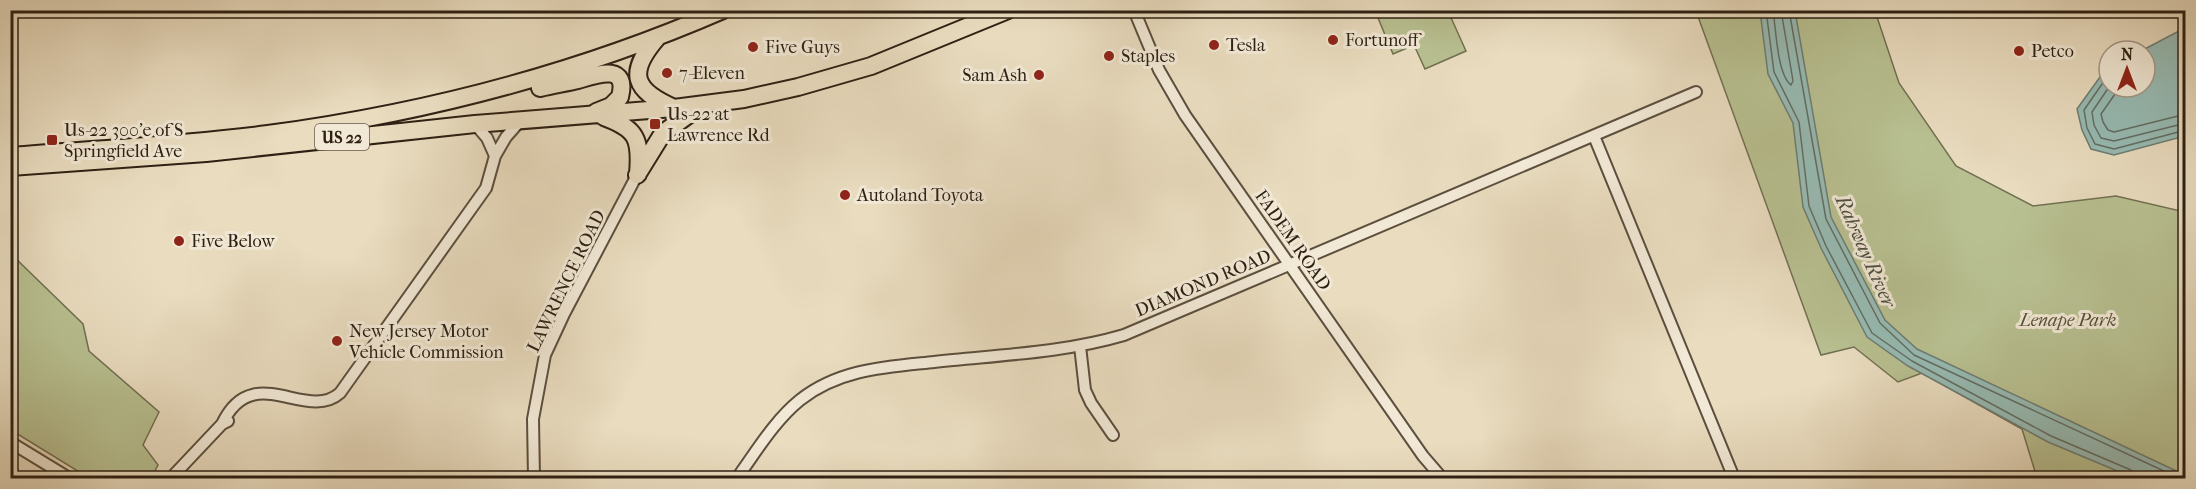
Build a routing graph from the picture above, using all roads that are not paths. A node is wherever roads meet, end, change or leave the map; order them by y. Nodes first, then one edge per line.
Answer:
1 (723, 10) edge
2 (1008, 10) edge
3 (1134, 10) edge
4 (657, 37) junction
5 (1696, 92) dead end
6 (467, 97) junction
7 (705, 104) junction
8 (674, 108) junction
9 (592, 115) junction
10 (521, 120) junction
11 (475, 124) junction
12 (1594, 136) junction
13 (10, 156) edge
14 (495, 156) junction
15 (10, 167) edge
16 (637, 175) junction
17 (1290, 264) junction
18 (1080, 345) junction
19 (1113, 435) dead end
20 (10, 442) edge
21 (69, 478) edge
22 (171, 478) edge
23 (534, 478) edge
24 (737, 478) edge
25 (1442, 478) edge
26 (1734, 478) edge

1 - 4 highway, US 22
2 - 7 highway, US 22
3 - 17 street, FADEM ROAD
4 - 6 highway, US 22
4 - 8 highway
5 - 12 street, DIAMOND ROAD
6 - 9 highway
6 - 13 highway, US 22
7 - 8 highway, US 22
7 - 16 highway
8 - 9 highway, US 22
9 - 10 highway, US 22
9 - 16 highway
10 - 11 highway, US 22
10 - 14 street
11 - 14 street
11 - 15 highway, US 22
12 - 17 street, DIAMOND ROAD
12 - 26 street
14 - 22 street
16 - 23 street, LAWRENCE ROAD
17 - 18 street, DIAMOND ROAD
17 - 25 street, FADEM ROAD
18 - 19 street
18 - 24 street, DIAMOND ROAD
20 - 21 street

